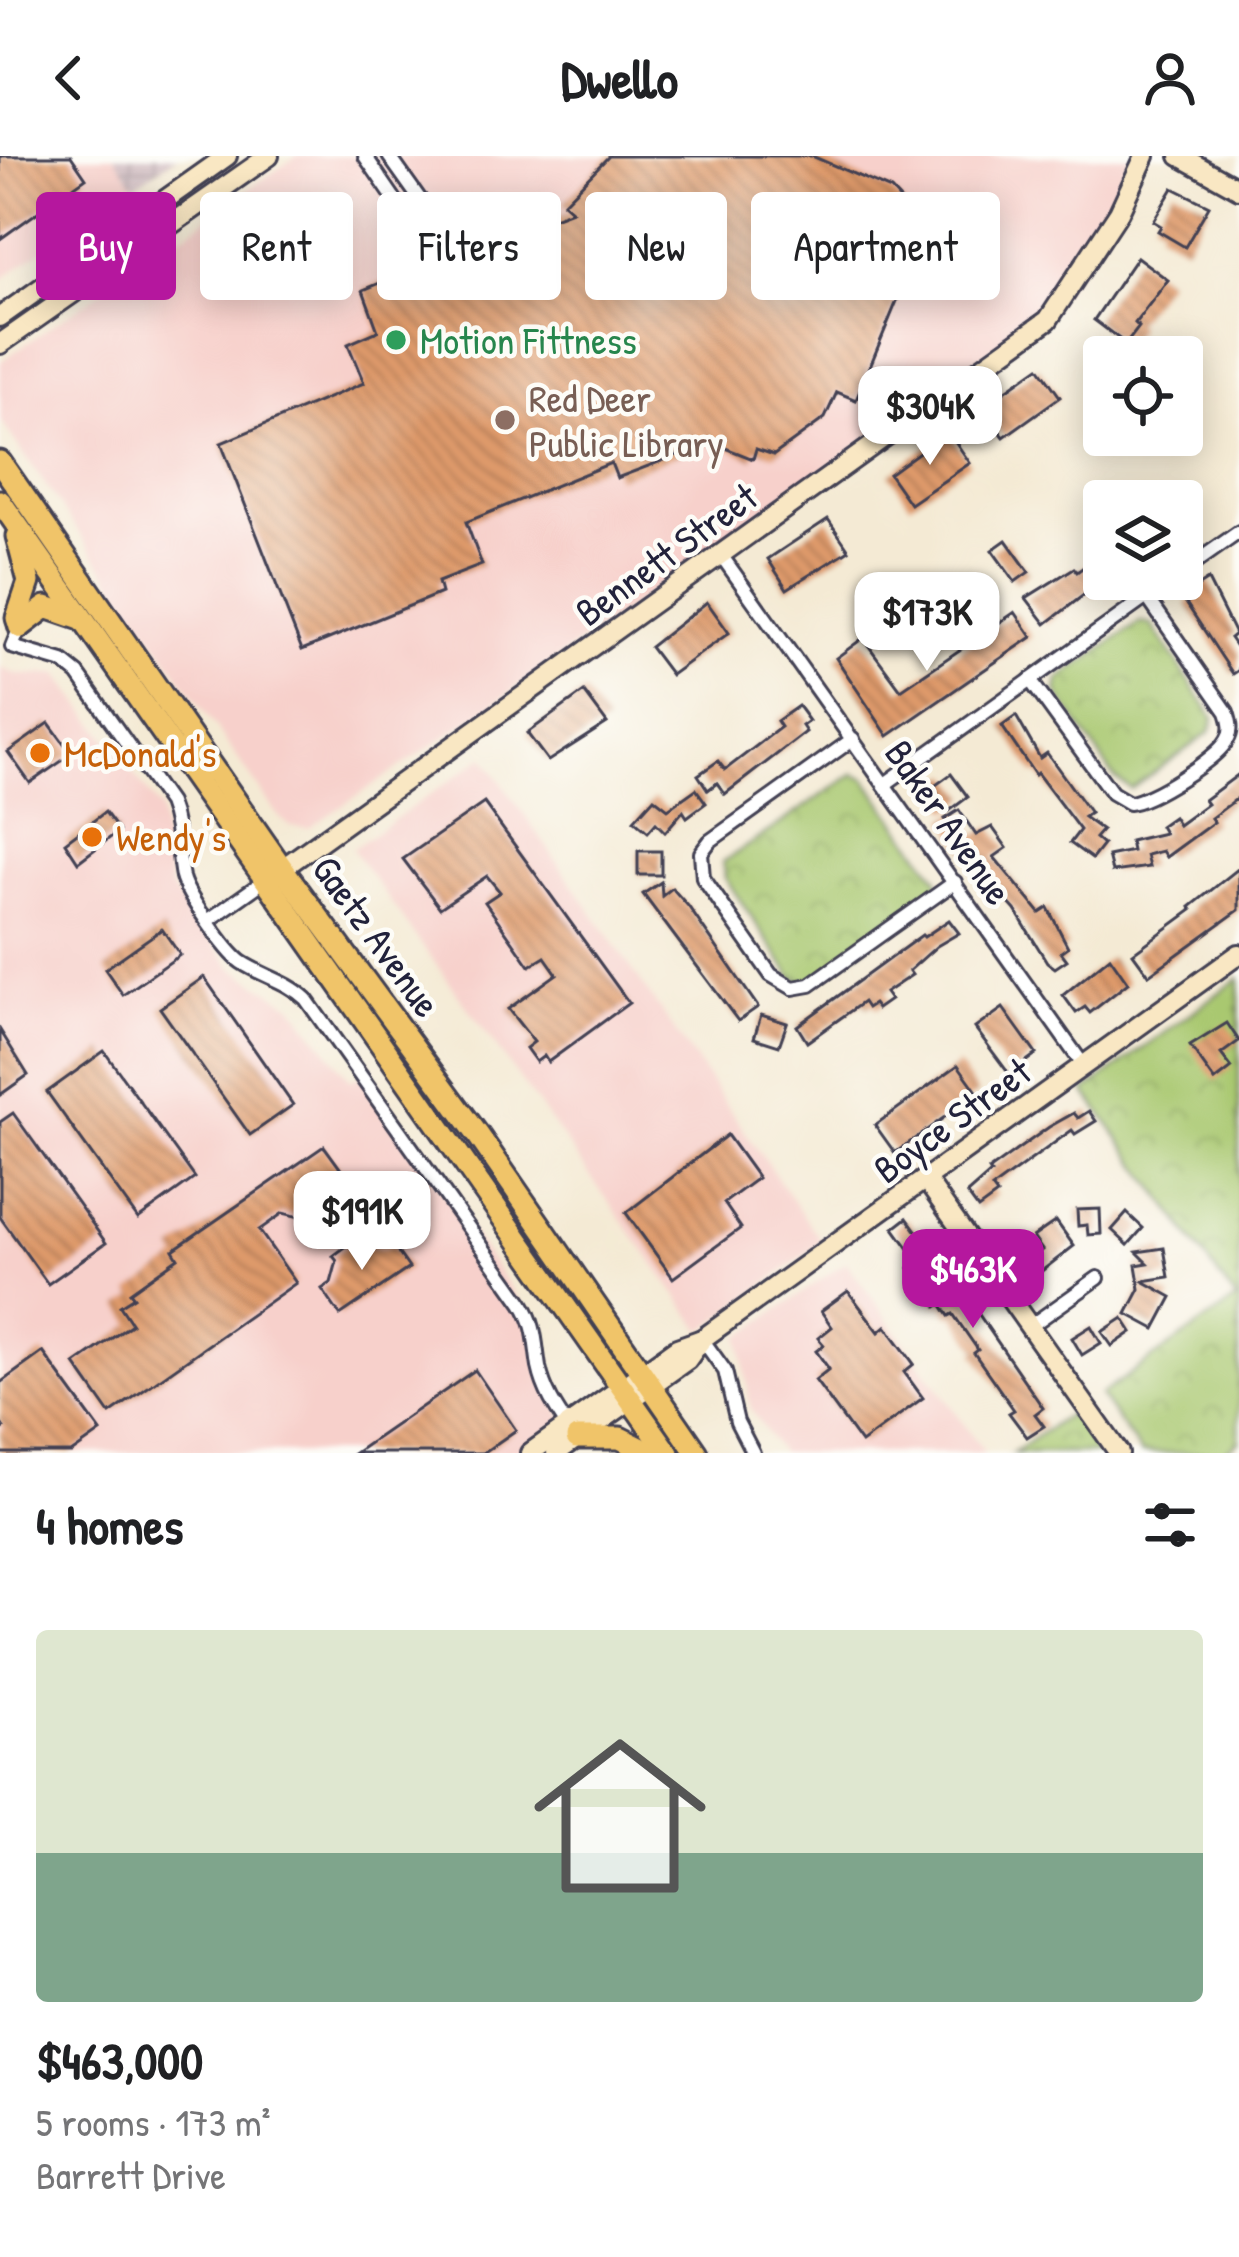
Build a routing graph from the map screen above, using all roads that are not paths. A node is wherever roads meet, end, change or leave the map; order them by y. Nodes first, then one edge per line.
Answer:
1 (227, 156) edge
2 (269, 156) edge
3 (364, 156) edge
4 (389, 156) edge
5 (1145, 156) edge
6 (1180, 156) edge
7 (1239, 190) edge
8 (389, 192) edge
9 (415, 192) edge
10 (0, 316) edge
11 (0, 344) edge
12 (0, 462) edge
13 (2, 504) edge
14 (1239, 532) edge
15 (721, 555) junction
16 (1203, 557) edge
17 (1143, 600) edge
18 (1149, 600) edge
19 (82, 619) junction
20 (16, 637) junction
21 (1030, 680) junction
22 (853, 739) junction
23 (886, 784) junction
24 (273, 874) junction
25 (955, 882) junction
26 (209, 920) junction
27 (1239, 955) edge
28 (1084, 1066) junction
29 (926, 1180) junction
30 (1099, 1278) dead end
31 (1030, 1327) junction
32 (702, 1339) junction
33 (636, 1387) junction
34 (573, 1432) junction
35 (530, 1453) edge
36 (556, 1453) edge
37 (650, 1453) edge
38 (668, 1453) edge
39 (697, 1453) edge
40 (754, 1453) edge
41 (1120, 1453) edge

1 - 10 street
2 - 11 street
3 - 8 street
4 - 9 street
5 - 15 street, Bennett Street
6 - 7 street
12 - 24 main road, Gaetz Avenue
13 - 19 main road, Gaetz Avenue
13 - 20 main road
14 - 16 street
15 - 22 street, Baker Avenue
15 - 24 street, Bennett Street
17 - 21 street
18 - 21 street
19 - 20 main road
19 - 24 main road, Gaetz Avenue
20 - 26 street
21 - 23 street
22 - 23 street, Baker Avenue
22 - 25 street
23 - 25 street, Baker Avenue
24 - 26 street, Bennett Street
24 - 33 main road, Gaetz Avenue
25 - 28 street, Baker Avenue
26 - 34 street
27 - 28 street, Boyce Street
28 - 29 street, Boyce Street
29 - 31 street
29 - 32 street, Boyce Street
30 - 31 street
31 - 41 street
32 - 33 street, Boyce Street
32 - 40 street
33 - 34 street, Boyce Street
33 - 38 main road, Gaetz Avenue
33 - 39 main road, Gaetz Avenue
34 - 35 street
34 - 36 street
34 - 37 main road

